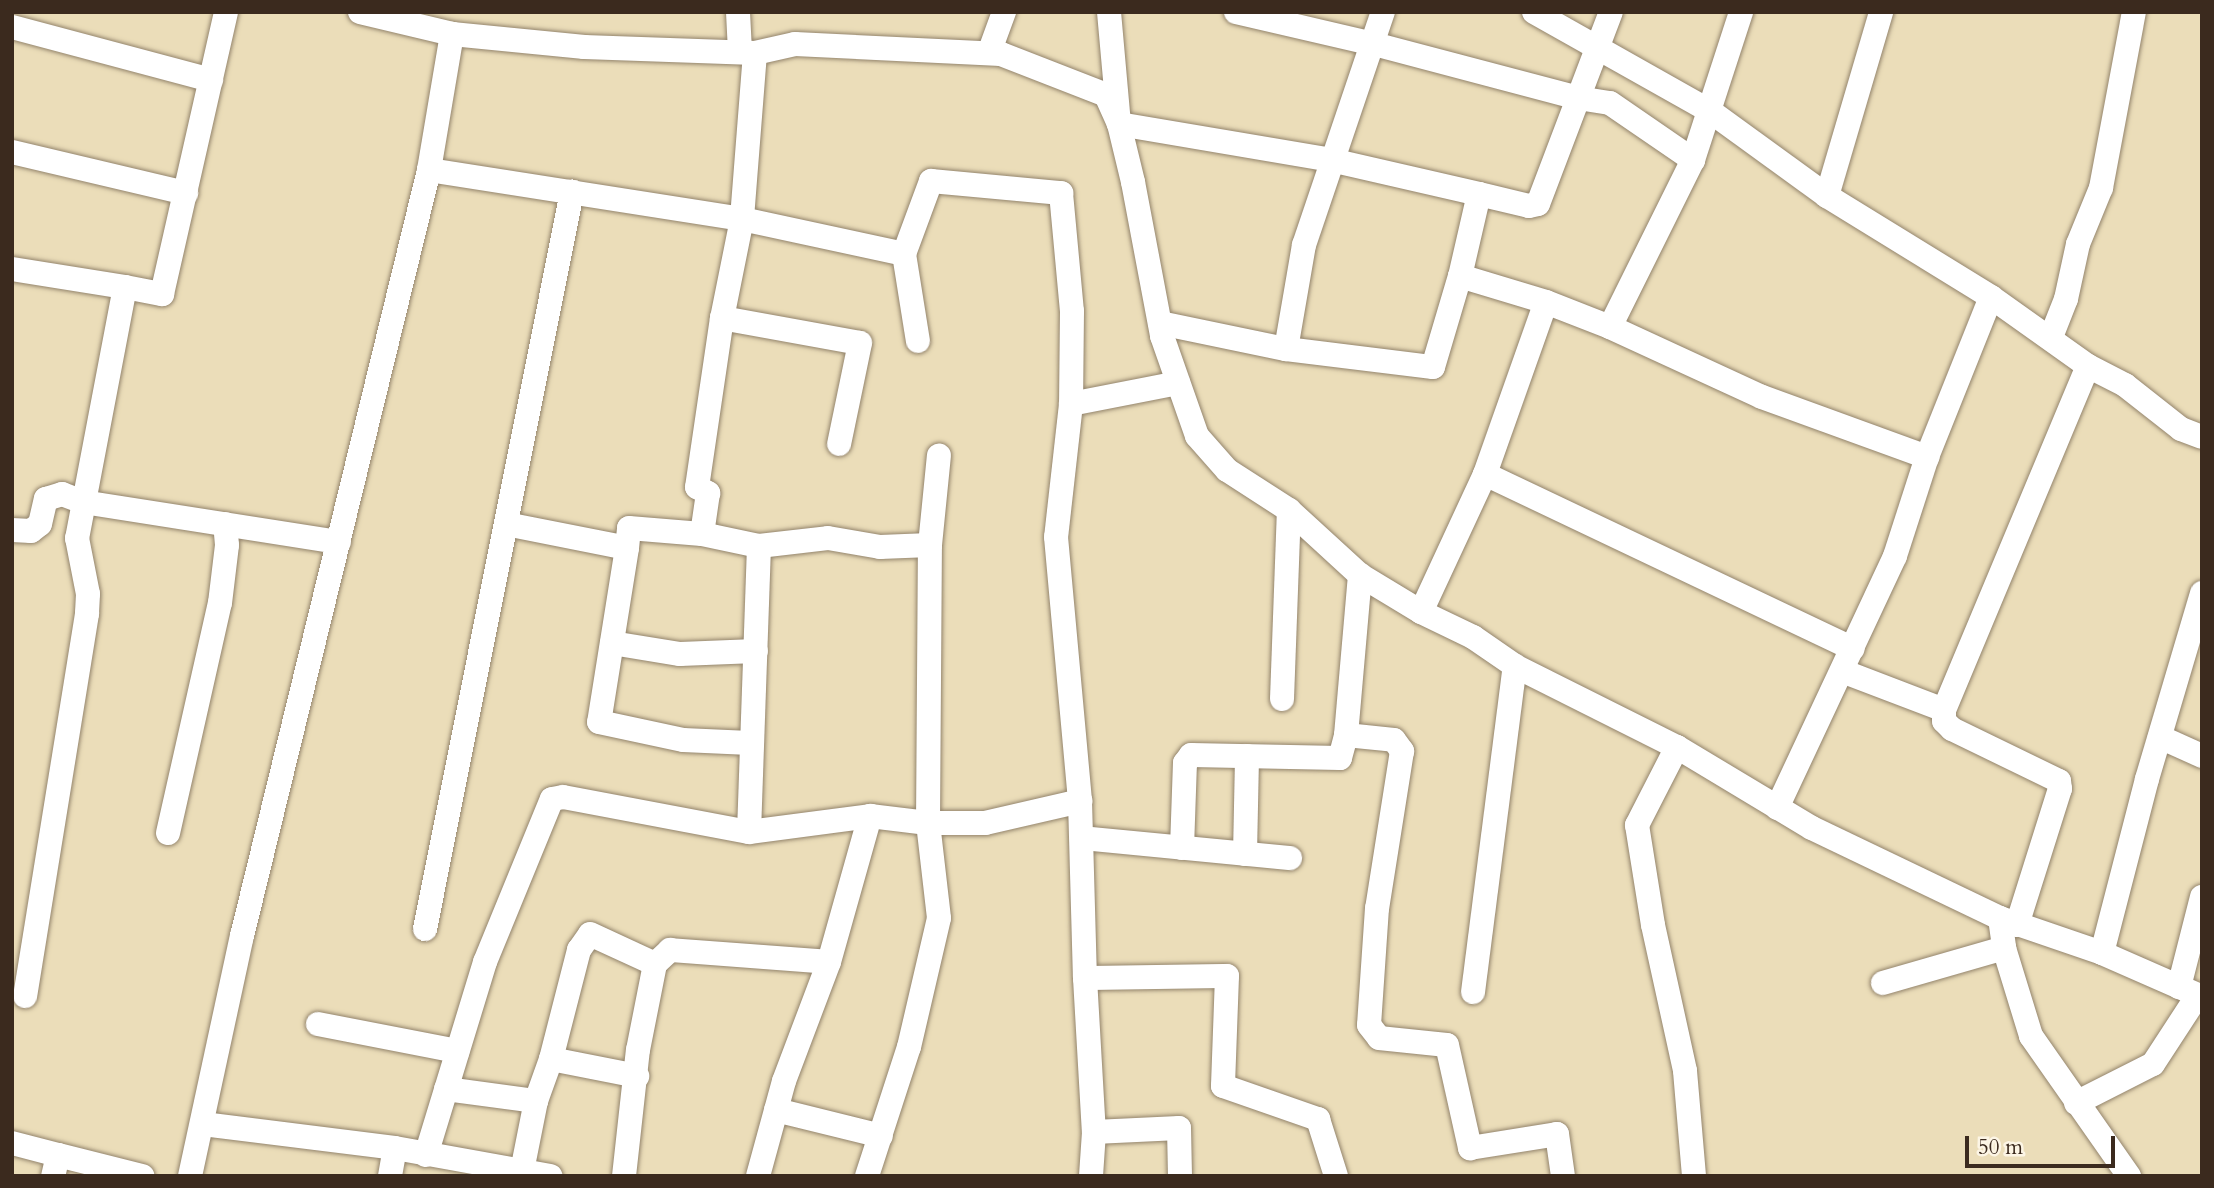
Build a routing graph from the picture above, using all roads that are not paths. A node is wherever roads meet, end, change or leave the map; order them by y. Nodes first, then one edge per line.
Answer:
1 (226, 12) edge
2 (360, 12) edge
3 (738, 12) edge
4 (986, 12) edge
5 (1004, 12) edge
6 (1109, 12) edge
7 (1236, 12) edge
8 (1383, 12) edge
9 (1534, 12) edge
10 (1611, 12) edge
11 (1741, 12) edge
12 (1881, 12) edge
13 (2134, 12) edge
14 (12, 27) edge
15 (452, 34) junction
16 (1374, 44) junction
17 (1597, 47) junction
18 (748, 52) junction
19 (989, 53) junction
20 (211, 80) junction
21 (1578, 98) junction
22 (1710, 111) junction
23 (1119, 124) junction
24 (12, 152) edge
25 (1331, 160) junction
26 (1693, 160) junction
27 (429, 170) junction
28 (572, 192) junction
29 (186, 193) junction
30 (1479, 194) junction
31 (1827, 196) junction
32 (742, 219) junction
33 (904, 254) junction
34 (12, 269) edge
35 (1460, 276) junction
36 (125, 287) junction
37 (1991, 297) junction
38 (1546, 302) junction
39 (722, 318) junction
40 (1160, 323) junction
41 (1610, 327) junction
42 (2051, 337) junction
43 (918, 341) dead end
44 (1286, 349) junction
45 (2088, 366) junction
46 (1178, 383) junction
47 (1071, 404) junction
48 (2202, 437) edge
49 (839, 444) dead end
50 (939, 455) dead end
51 (1927, 457) junction
52 (1485, 474) junction
53 (83, 502) junction
54 (1289, 510) junction
55 (225, 524) junction
56 (506, 524) junction
57 (12, 530) edge
58 (702, 534) junction
59 (339, 542) junction
60 (930, 545) junction
61 (758, 546) junction
62 (627, 548) junction
63 (1360, 575) junction
64 (2202, 593) edge
65 (1421, 612) junction
66 (612, 643) junction
67 (756, 651) junction
68 (1848, 660) junction
69 (1515, 666) junction
70 (1282, 699) dead end
71 (1944, 710) junction
72 (1346, 735) junction
73 (2160, 737) junction
74 (750, 743) junction
75 (1677, 747) junction
76 (1247, 755) junction
77 (2202, 756) edge
78 (1080, 801) junction
79 (1777, 808) junction
80 (870, 816) junction
81 (928, 822) junction
82 (168, 832) dead end
83 (748, 832) junction
84 (1082, 838) junction
85 (1182, 848) junction
86 (1245, 854) junction
87 (1290, 858) dead end
88 (2202, 897) edge
89 (2009, 922) junction
90 (425, 929) dead end
91 (2004, 948) junction
92 (2102, 954) junction
93 (829, 962) junction
94 (654, 964) junction
95 (1085, 978) junction
96 (1883, 983) dead end
97 (1474, 992) dead end
98 (2193, 993) edge
99 (25, 996) dead end
100 (318, 1024) dead end
101 (457, 1051) junction
102 (551, 1059) junction
103 (636, 1076) junction
104 (446, 1089) junction
105 (536, 1101) junction
106 (2076, 1103) junction
107 (776, 1110) junction
108 (203, 1124) junction
109 (1094, 1132) junction
110 (881, 1136) junction
111 (12, 1143) edge
112 (395, 1148) junction
113 (426, 1155) junction
114 (55, 1165) edge
115 (522, 1174) edge
116 (142, 1176) edge
117 (190, 1176) edge
118 (390, 1176) edge
119 (551, 1176) edge
120 (624, 1176) edge
121 (758, 1176) edge
122 (867, 1176) edge
123 (1091, 1176) edge
124 (1181, 1176) edge
125 (1336, 1176) edge
126 (1563, 1176) edge
127 (1694, 1176) edge
128 (2129, 1176) edge

1 - 20 street
2 - 15 street
3 - 18 street
4 - 19 street
5 - 19 street
6 - 23 street
7 - 16 street
8 - 16 street
9 - 17 street
10 - 17 street
11 - 22 street
12 - 31 street
13 - 42 street
14 - 20 street
15 - 18 street
15 - 27 street
16 - 21 street
16 - 25 street
17 - 21 street
17 - 22 street
18 - 19 street
18 - 32 street
19 - 23 street
20 - 29 street
21 - 26 street
21 - 30 street
22 - 26 street
22 - 31 street
23 - 25 street
23 - 40 street
24 - 29 street
25 - 30 street
25 - 44 street
26 - 41 street
27 - 28 street
27 - 59 street
28 - 32 street
28 - 56 street
29 - 36 street
30 - 35 street
31 - 37 street
32 - 33 street
32 - 39 street
33 - 43 street
33 - 47 street
34 - 36 street
35 - 38 street
35 - 44 street
36 - 53 street
37 - 42 street
37 - 51 street
38 - 41 street
38 - 52 street
39 - 49 street
39 - 58 street
40 - 44 street
40 - 46 street
41 - 51 street
42 - 45 street
45 - 48 street
45 - 71 street
46 - 47 street
46 - 54 street
47 - 78 street
50 - 60 street
51 - 68 street
52 - 65 street
52 - 68 street
53 - 55 street
53 - 57 street
53 - 99 street
54 - 63 street
54 - 70 street
55 - 59 street
55 - 82 street
56 - 62 street
56 - 90 street
58 - 61 street
58 - 62 street
59 - 108 street
60 - 61 street
60 - 81 street
61 - 67 street
62 - 66 street
63 - 65 street
63 - 72 street
64 - 73 street
65 - 69 street
66 - 67 street
66 - 74 street
67 - 74 street
68 - 71 street
68 - 79 street
69 - 75 street
69 - 97 street
71 - 89 street
72 - 76 street
72 - 126 street
73 - 77 street
73 - 92 street
74 - 83 street
75 - 79 street
75 - 127 street
76 - 85 street
76 - 86 street
78 - 81 street
78 - 84 street
79 - 89 street
80 - 81 street
80 - 83 street
80 - 93 street
81 - 110 street
83 - 101 street
84 - 85 street
84 - 95 street
85 - 86 street
86 - 87 street
88 - 98 street
89 - 91 street
89 - 92 street
91 - 96 street
91 - 106 street
92 - 98 street
93 - 94 street
93 - 107 street
94 - 102 street
94 - 103 street
95 - 109 street
95 - 125 street
98 - 106 street
100 - 101 street
101 - 104 street
102 - 103 street
102 - 105 street
103 - 120 street
104 - 105 street
104 - 113 street
105 - 115 street
106 - 128 street
107 - 110 street
107 - 121 street
108 - 112 street
108 - 117 street
109 - 123 street
109 - 124 street
110 - 122 street
111 - 114 street
112 - 113 street
112 - 118 street
113 - 115 street
114 - 116 street
115 - 119 street

